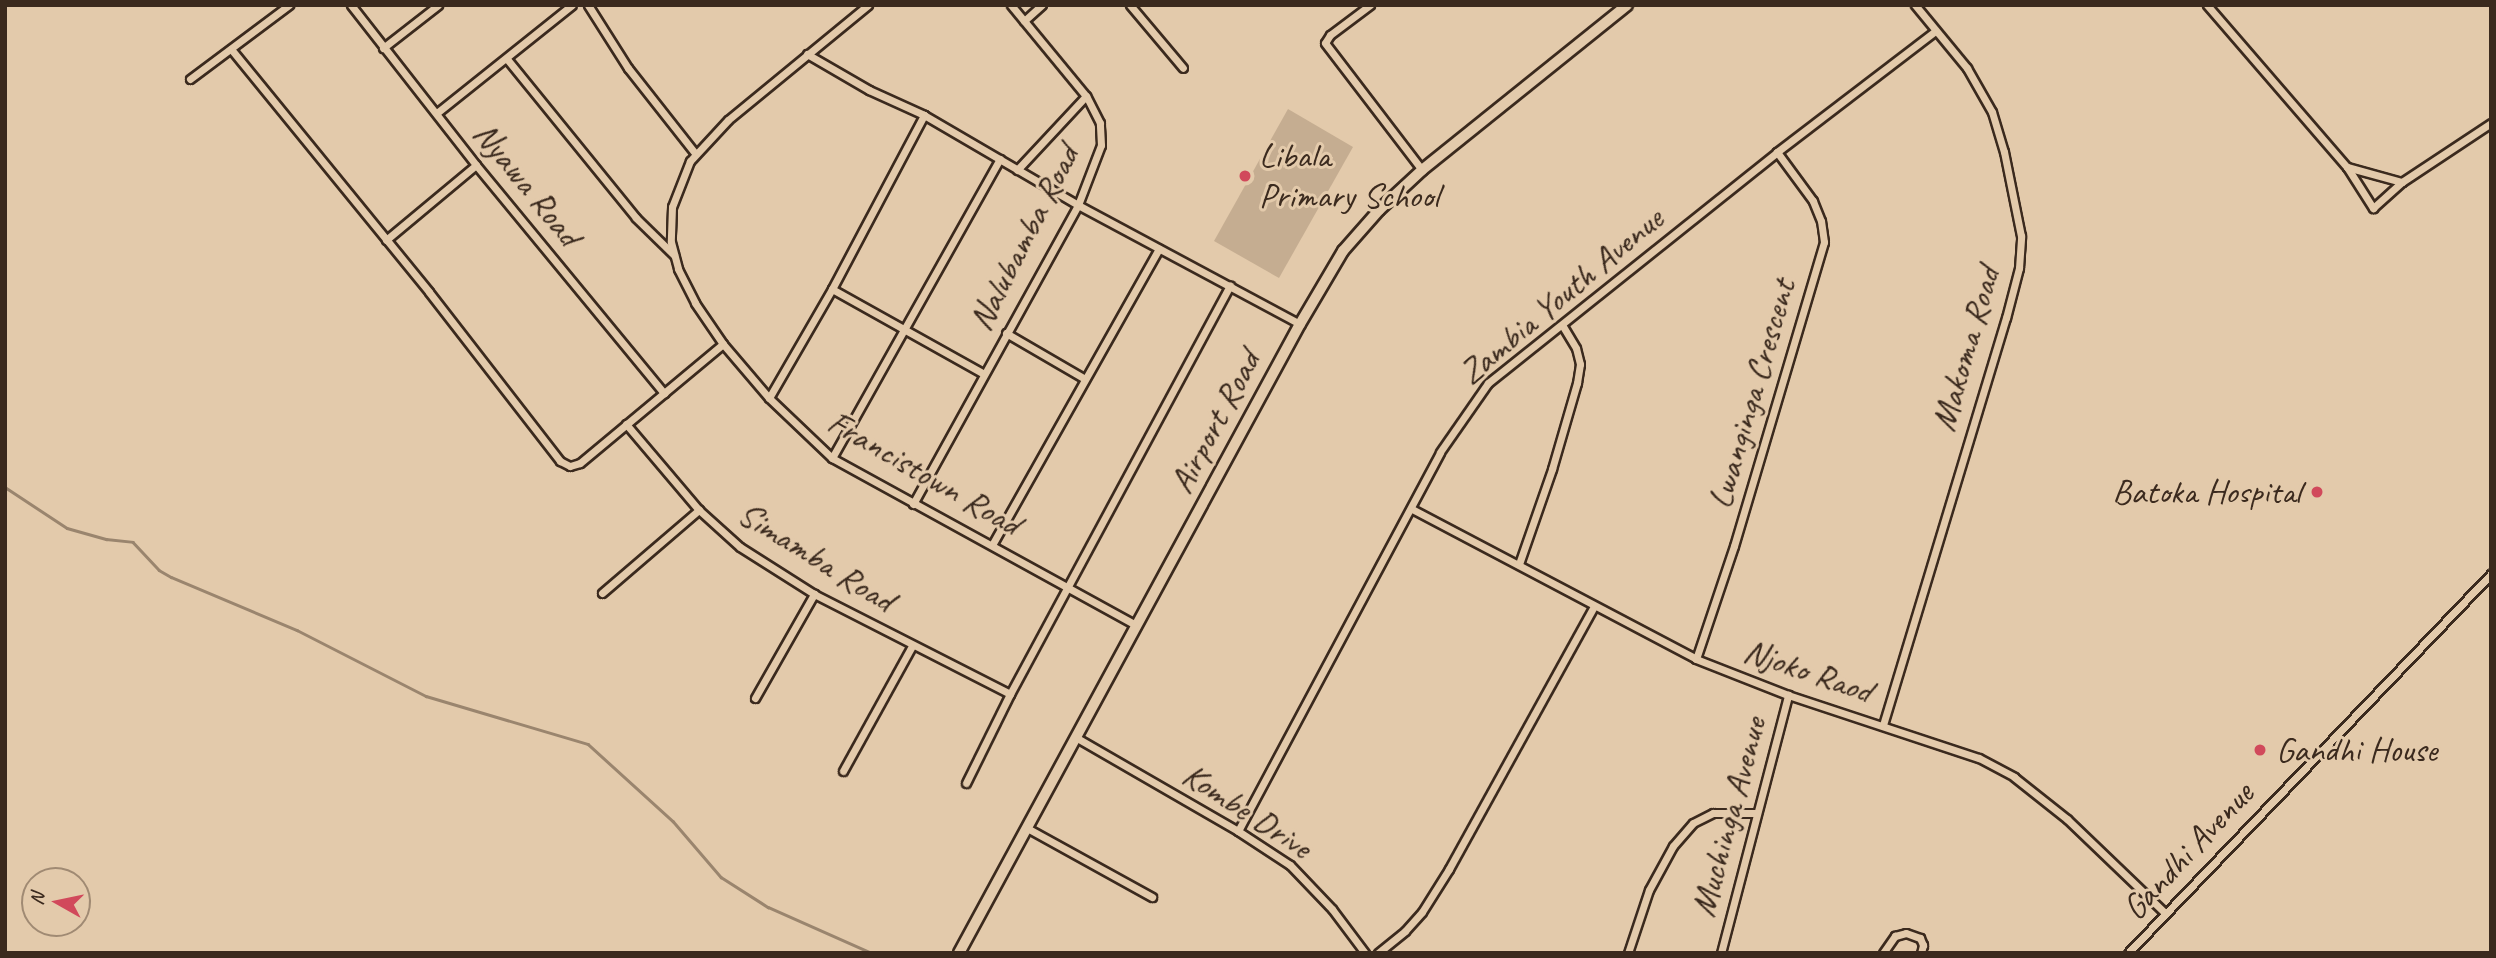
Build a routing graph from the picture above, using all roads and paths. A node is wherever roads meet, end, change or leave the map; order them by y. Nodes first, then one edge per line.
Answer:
1 (289, 5) edge
2 (351, 5) edge
3 (438, 5) edge
4 (572, 5) edge
5 (588, 5) edge
6 (868, 5) edge
7 (1012, 5) edge
8 (1042, 5) edge
9 (1130, 5) edge
10 (1370, 5) edge
11 (1627, 5) edge
12 (1915, 5) edge
13 (2207, 5) edge
14 (1024, 21) junction
15 (1935, 31) junction
16 (383, 48) junction
17 (231, 49) junction
18 (807, 54) junction
19 (507, 59) junction
20 (1183, 68) dead end
21 (190, 79) dead end
22 (1086, 96) junction
23 (438, 112) junction
24 (924, 115) junction
25 (2491, 123) edge
26 (1777, 152) junction
27 (695, 153) junction
28 (1000, 159) junction
29 (477, 165) junction
30 (2347, 167) junction
31 (1017, 170) junction
32 (1422, 170) junction
33 (2402, 183) junction
34 (1078, 205) junction
35 (386, 240) junction
36 (1159, 249) junction
37 (674, 254) junction
38 (1230, 286) junction
39 (832, 289) junction
40 (1300, 324) junction
41 (1562, 325) junction
42 (905, 330) junction
43 (1006, 333) junction
44 (723, 344) junction
45 (984, 374) junction
46 (1085, 379) junction
47 (664, 393) junction
48 (769, 398) junction
49 (626, 424) junction
50 (832, 458) junction
51 (913, 504) junction
52 (1412, 509) junction
53 (699, 510) junction
54 (992, 545) junction
55 (1518, 564) junction
56 (2491, 574) edge
57 (1069, 587) junction
58 (602, 593) dead end
59 (814, 594) junction
60 (1594, 606) junction
61 (1137, 625) junction
62 (912, 646) junction
63 (1696, 659) junction
64 (1010, 694) junction
65 (1788, 695) junction
66 (755, 698) dead end
67 (1882, 725) junction
68 (1077, 738) junction
69 (843, 771) dead end
70 (966, 783) dead end
71 (1755, 813) junction
72 (1027, 828) junction
73 (1238, 831) junction
74 (1153, 897) dead end
75 (2164, 912) junction
76 (960, 953) edge
77 (1365, 953) edge
78 (1378, 953) edge
79 (1628, 953) edge
80 (1721, 953) edge
81 (1883, 953) edge
82 (1921, 953) edge
83 (2128, 953) edge

1 - 17 street
2 - 16 street, Nyawa Road
3 - 16 street
4 - 19 street
5 - 27 street
6 - 18 street, Francistown Road
7 - 14 street, Nalubamba Road
8 - 14 street
9 - 20 street
10 - 32 street
11 - 32 street, Airport Road
12 - 15 street, Makoma Road
13 - 30 street
14 - 22 street, Nalubamba Road
15 - 26 street, Zambia Youth Avenue
15 - 67 street, Makoma Road
16 - 23 street, Nyawa Road
17 - 21 street
17 - 35 street
18 - 24 street
18 - 27 street, Francistown Road
19 - 23 street
19 - 37 street
22 - 31 street
22 - 34 street, Nalubamba Road
23 - 29 street, Nyawa Road
24 - 28 street
24 - 39 street
25 - 33 street
26 - 41 street, Zambia Youth Avenue
26 - 63 street, Lwanginga Crescent
27 - 37 street, Francistown Road
28 - 31 street
28 - 42 street
29 - 35 street
29 - 47 street, Nyawa Road
30 - 33 street
30 - 33 street
31 - 34 street
32 - 40 street, Airport Road
34 - 36 street
34 - 43 street, Nalubamba Road
35 - 49 street
36 - 38 street
36 - 46 street
37 - 44 street, Francistown Road
38 - 40 street
38 - 57 street
39 - 42 street
39 - 48 street
40 - 61 street, Airport Road
41 - 52 street, Zambia Youth Avenue
41 - 55 street
42 - 45 street
42 - 50 street
43 - 45 street, Nalubamba Road
43 - 46 street
44 - 47 street
44 - 48 street, Francistown Road
45 - 51 street, Nalubamba Road
46 - 54 street
47 - 49 street
48 - 50 street, Francistown Road
49 - 53 street, Simamba Road
50 - 51 street, Francistown Road
51 - 54 street, Francistown Road
52 - 55 street, Njoko Raod
52 - 73 street, Zambia Youth Avenue
53 - 58 street
53 - 59 street, Simamba Road
54 - 57 street, Francistown Road
55 - 60 street, Njoko Raod
56 - 75 street, Gandhi Avenue
57 - 61 street, Francistown Road
57 - 64 street
59 - 62 street, Simamba Road
59 - 66 street
60 - 63 street, Njoko Raod
60 - 78 street
61 - 68 street, Airport Road
62 - 64 street, Simamba Road
62 - 69 street
63 - 65 street, Njoko Raod
64 - 70 street
65 - 67 street, Njoko Raod
65 - 71 street, Muchinga Avenue
67 - 75 street, Njoko Raod
68 - 72 street, Airport Road
68 - 73 street, Kombe Drive
71 - 79 street
71 - 80 street, Muchinga Avenue
72 - 74 street
72 - 76 street, Airport Road
73 - 77 street, Kombe Drive
75 - 83 street, Gandhi Avenue
81 - 82 street

